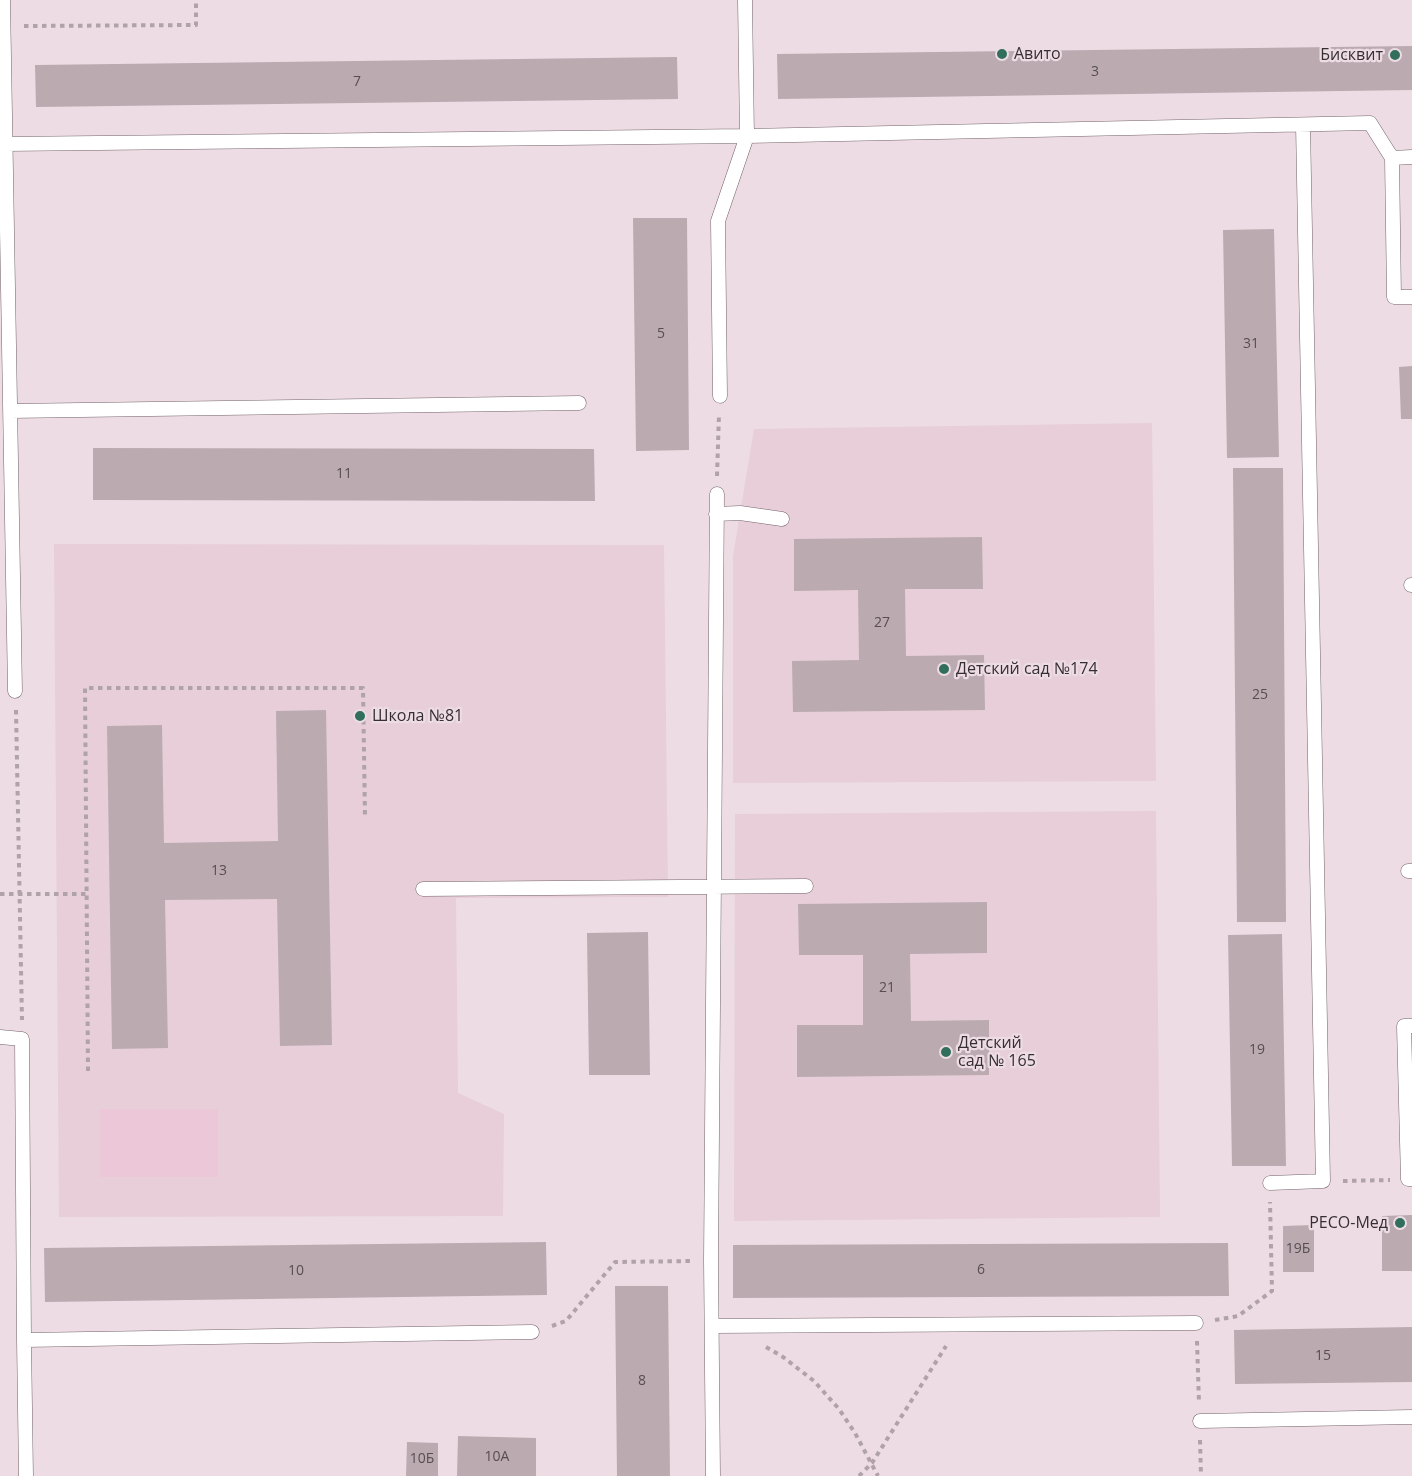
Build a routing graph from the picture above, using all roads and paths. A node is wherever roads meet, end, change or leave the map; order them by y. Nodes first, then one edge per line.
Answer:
1 (3, 0) edge
2 (196, 0) edge
3 (745, 0) edge
4 (3, 26) junction
5 (1303, 125) junction
6 (747, 136) junction
7 (5, 144) junction
8 (1412, 157) edge
9 (1392, 158) junction
10 (1412, 297) edge
11 (720, 396) joint
12 (579, 403) dead end
13 (10, 411) junction
14 (717, 494) joint
15 (716, 513) junction
16 (782, 519) dead end
17 (15, 691) joint
18 (364, 817) dead end
19 (806, 886) dead end
20 (713, 887) junction
21 (423, 888) dead end
22 (0, 894) edge
23 (19, 894) junction
24 (87, 894) junction
25 (1412, 1026) edge
26 (0, 1037) edge
27 (22, 1039) junction
28 (88, 1071) dead end
29 (1410, 1179) edge
30 (1323, 1181) junction
31 (1270, 1183) joint
32 (711, 1260) junction
33 (1196, 1323) joint
34 (959, 1325) junction
35 (712, 1326) junction
36 (532, 1332) joint
37 (24, 1340) junction
38 (765, 1347) dead end
39 (1412, 1417) edge
40 (1200, 1421) dead end
41 (872, 1463) junction
42 (26, 1476) edge
43 (713, 1476) edge
44 (859, 1476) edge
45 (878, 1476) edge

1 - 4 lane
2 - 4 path
3 - 6 lane
4 - 7 lane
5 - 6 lane
5 - 9 lane
5 - 30 lane
6 - 7 lane
6 - 11 lane
7 - 13 lane
8 - 9 lane
9 - 10 lane
11 - 14 path
12 - 13 lane
13 - 17 lane
14 - 15 lane
15 - 16 lane
15 - 20 lane
17 - 23 path
18 - 24 path
19 - 20 lane
20 - 21 lane
20 - 32 lane
22 - 23 path
23 - 24 path
23 - 27 path
24 - 28 path
25 - 29 lane
26 - 27 lane
27 - 37 lane
29 - 30 path
30 - 31 lane
31 - 33 path
32 - 35 lane
32 - 36 path
33 - 34 lane
34 - 35 lane
34 - 41 path
35 - 43 lane
36 - 37 lane
37 - 42 lane
38 - 41 path
39 - 40 lane
41 - 44 path
41 - 45 path

